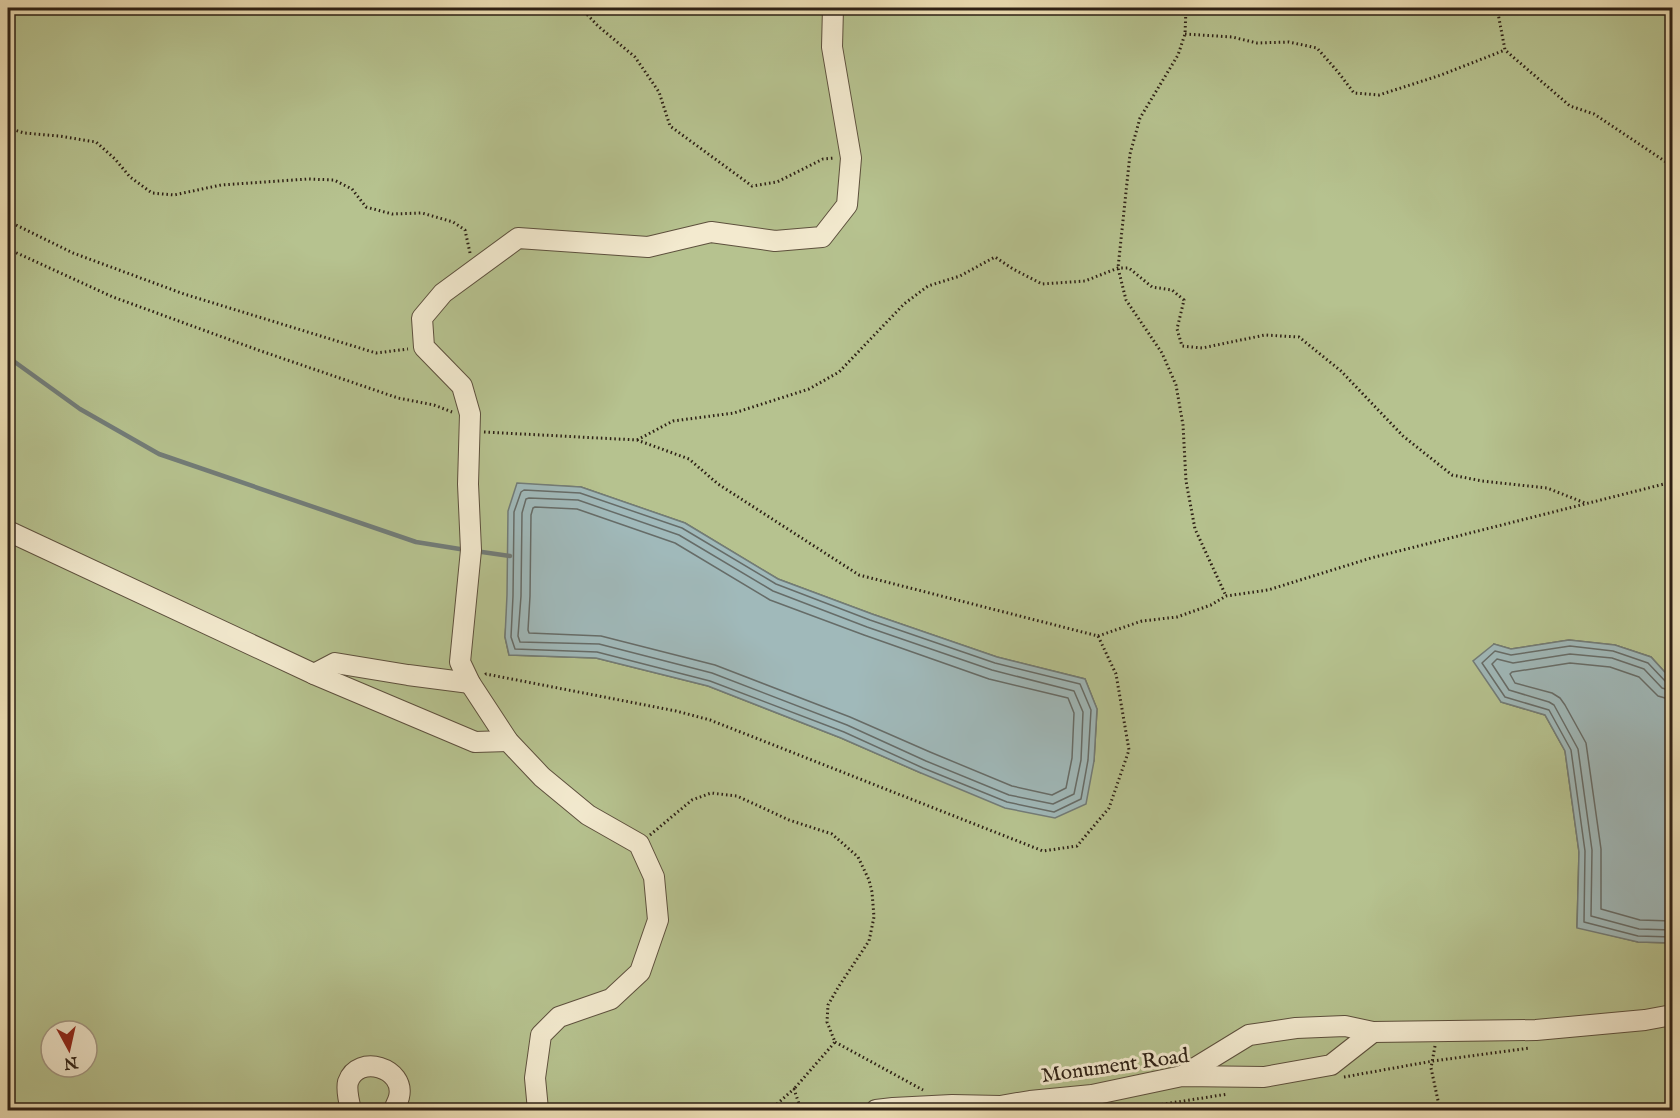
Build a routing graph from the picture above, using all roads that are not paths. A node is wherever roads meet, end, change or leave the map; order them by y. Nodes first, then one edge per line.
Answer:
1 (833, 8) edge
2 (8, 531) edge
3 (314, 674) junction
4 (470, 682) junction
5 (508, 741) junction
6 (1672, 1015) edge
7 (1373, 1032) junction
8 (1182, 1076) junction
9 (351, 1110) edge
10 (393, 1110) edge
11 (538, 1110) edge
12 (876, 1110) edge

1 - 4 street
2 - 3 street
3 - 4 street
3 - 5 street
4 - 5 street
5 - 11 street
6 - 7 street
7 - 8 street, Monument Road
7 - 8 street
8 - 12 street, Monument Road
9 - 10 street

